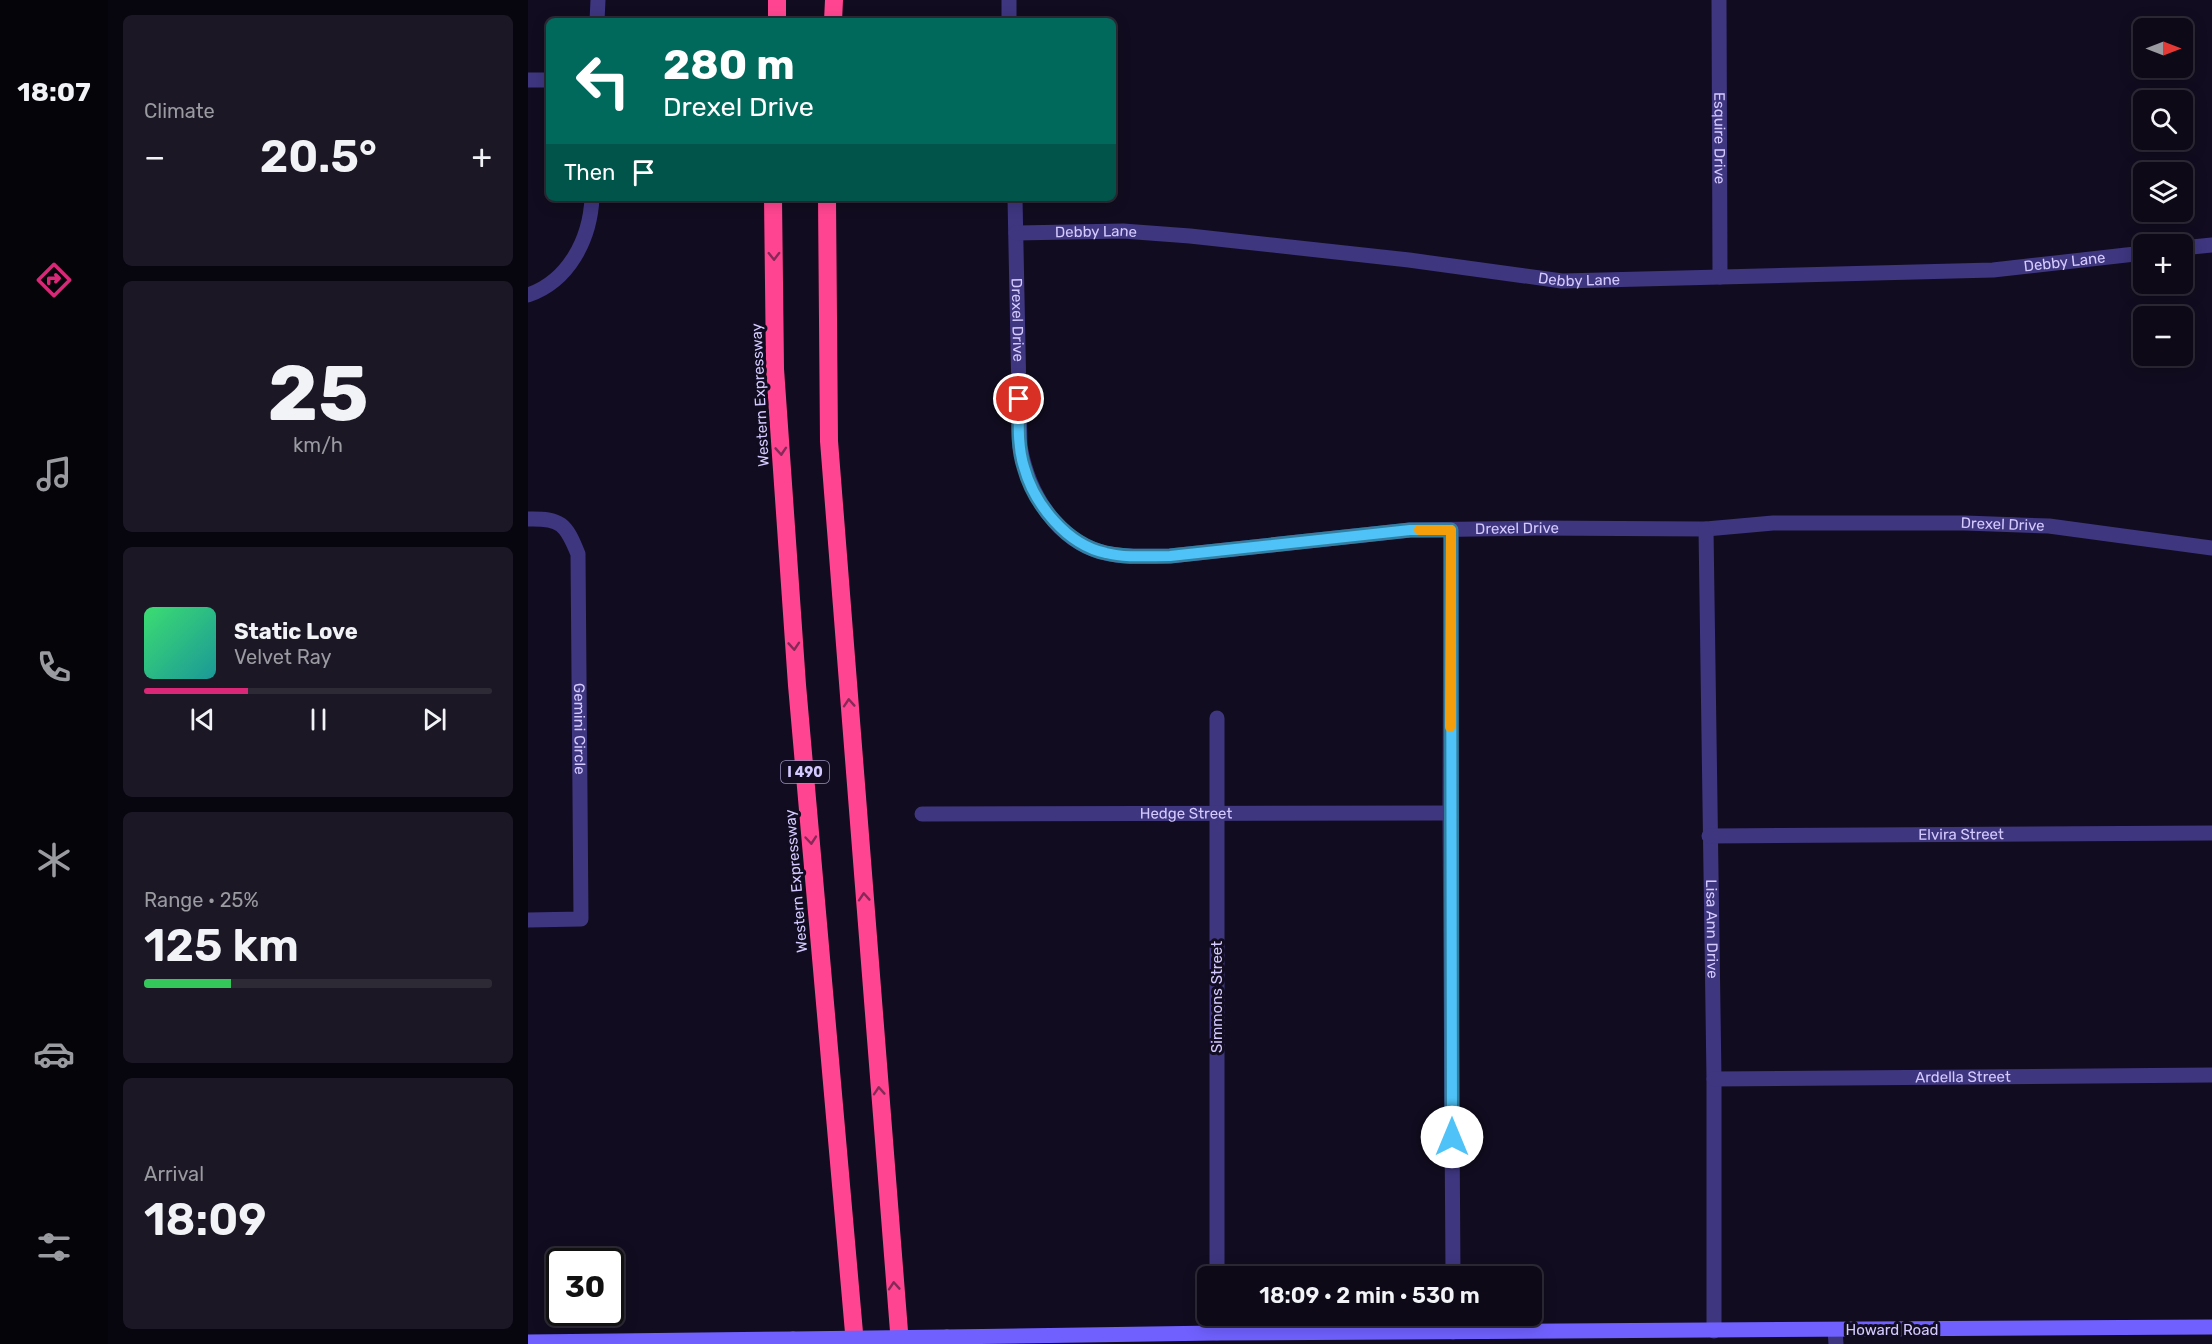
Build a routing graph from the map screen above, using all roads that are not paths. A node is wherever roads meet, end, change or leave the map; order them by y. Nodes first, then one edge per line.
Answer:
1 (598, 0) edge
2 (777, 0) edge
3 (834, 0) edge
4 (1009, 0) edge
5 (1719, 0) edge
6 (597, 18) edge
7 (777, 18) edge
8 (833, 18) edge
9 (1009, 18) edge
10 (528, 80) edge
11 (546, 80) edge
12 (592, 201) edge
13 (773, 201) edge
14 (827, 201) edge
15 (1015, 201) edge
16 (1016, 232) junction
17 (2212, 245) edge
18 (2193, 247) edge
19 (2133, 254) edge
20 (1720, 277) junction
21 (528, 295) edge
22 (528, 519) edge
23 (1706, 529) junction
24 (1451, 530) junction
25 (2212, 548) edge
26 (1217, 718) dead end
27 (1450, 813) junction
28 (922, 814) dead end
29 (1217, 814) junction
30 (2212, 833) edge
31 (1709, 836) junction
32 (528, 920) edge
33 (2212, 1075) edge
34 (1714, 1079) junction
35 (1217, 1266) edge
36 (1453, 1266) edge
37 (1217, 1326) edge
38 (1453, 1326) edge
39 (2212, 1327) edge
40 (1714, 1331) junction
41 (1453, 1332) junction
42 (1217, 1333) junction
43 (1835, 1337) edge
44 (1303, 1338) edge
45 (528, 1342) edge
46 (855, 1344) edge
47 (900, 1344) edge

1 - 6 street
2 - 7 highway
3 - 8 highway
4 - 9 street
5 - 20 street, Esquire Drive
10 - 11 street
12 - 21 street
13 -> 46 highway, Western Expressway / I 490
47 -> 14 highway
15 - 16 street, Drexel Drive
16 - 20 street, Debby Lane
16 - 24 street, Drexel Drive
17 - 18 street
19 - 20 street, Debby Lane
22 - 32 street, Gemini Circle
23 - 24 street, Drexel Drive
23 - 25 street, Drexel Drive
23 - 31 street, Lisa Ann Drive
24 - 27 street
26 - 29 street, Simmons Street
27 - 29 street, Hedge Street
27 - 36 street
28 - 29 street, Hedge Street
29 - 35 street, Simmons Street
30 - 31 street, Elvira Street
31 - 34 street, Lisa Ann Drive
33 - 34 street, Ardella Street
34 - 40 street, Lisa Ann Drive
37 - 42 street
38 - 41 street
39 - 43 main road, Howard Road
40 - 41 main road, Howard Road
40 - 43 main road, Howard Road
41 - 44 main road, Howard Road
42 - 44 main road, Howard Road
42 - 45 main road, Howard Road, bridge

